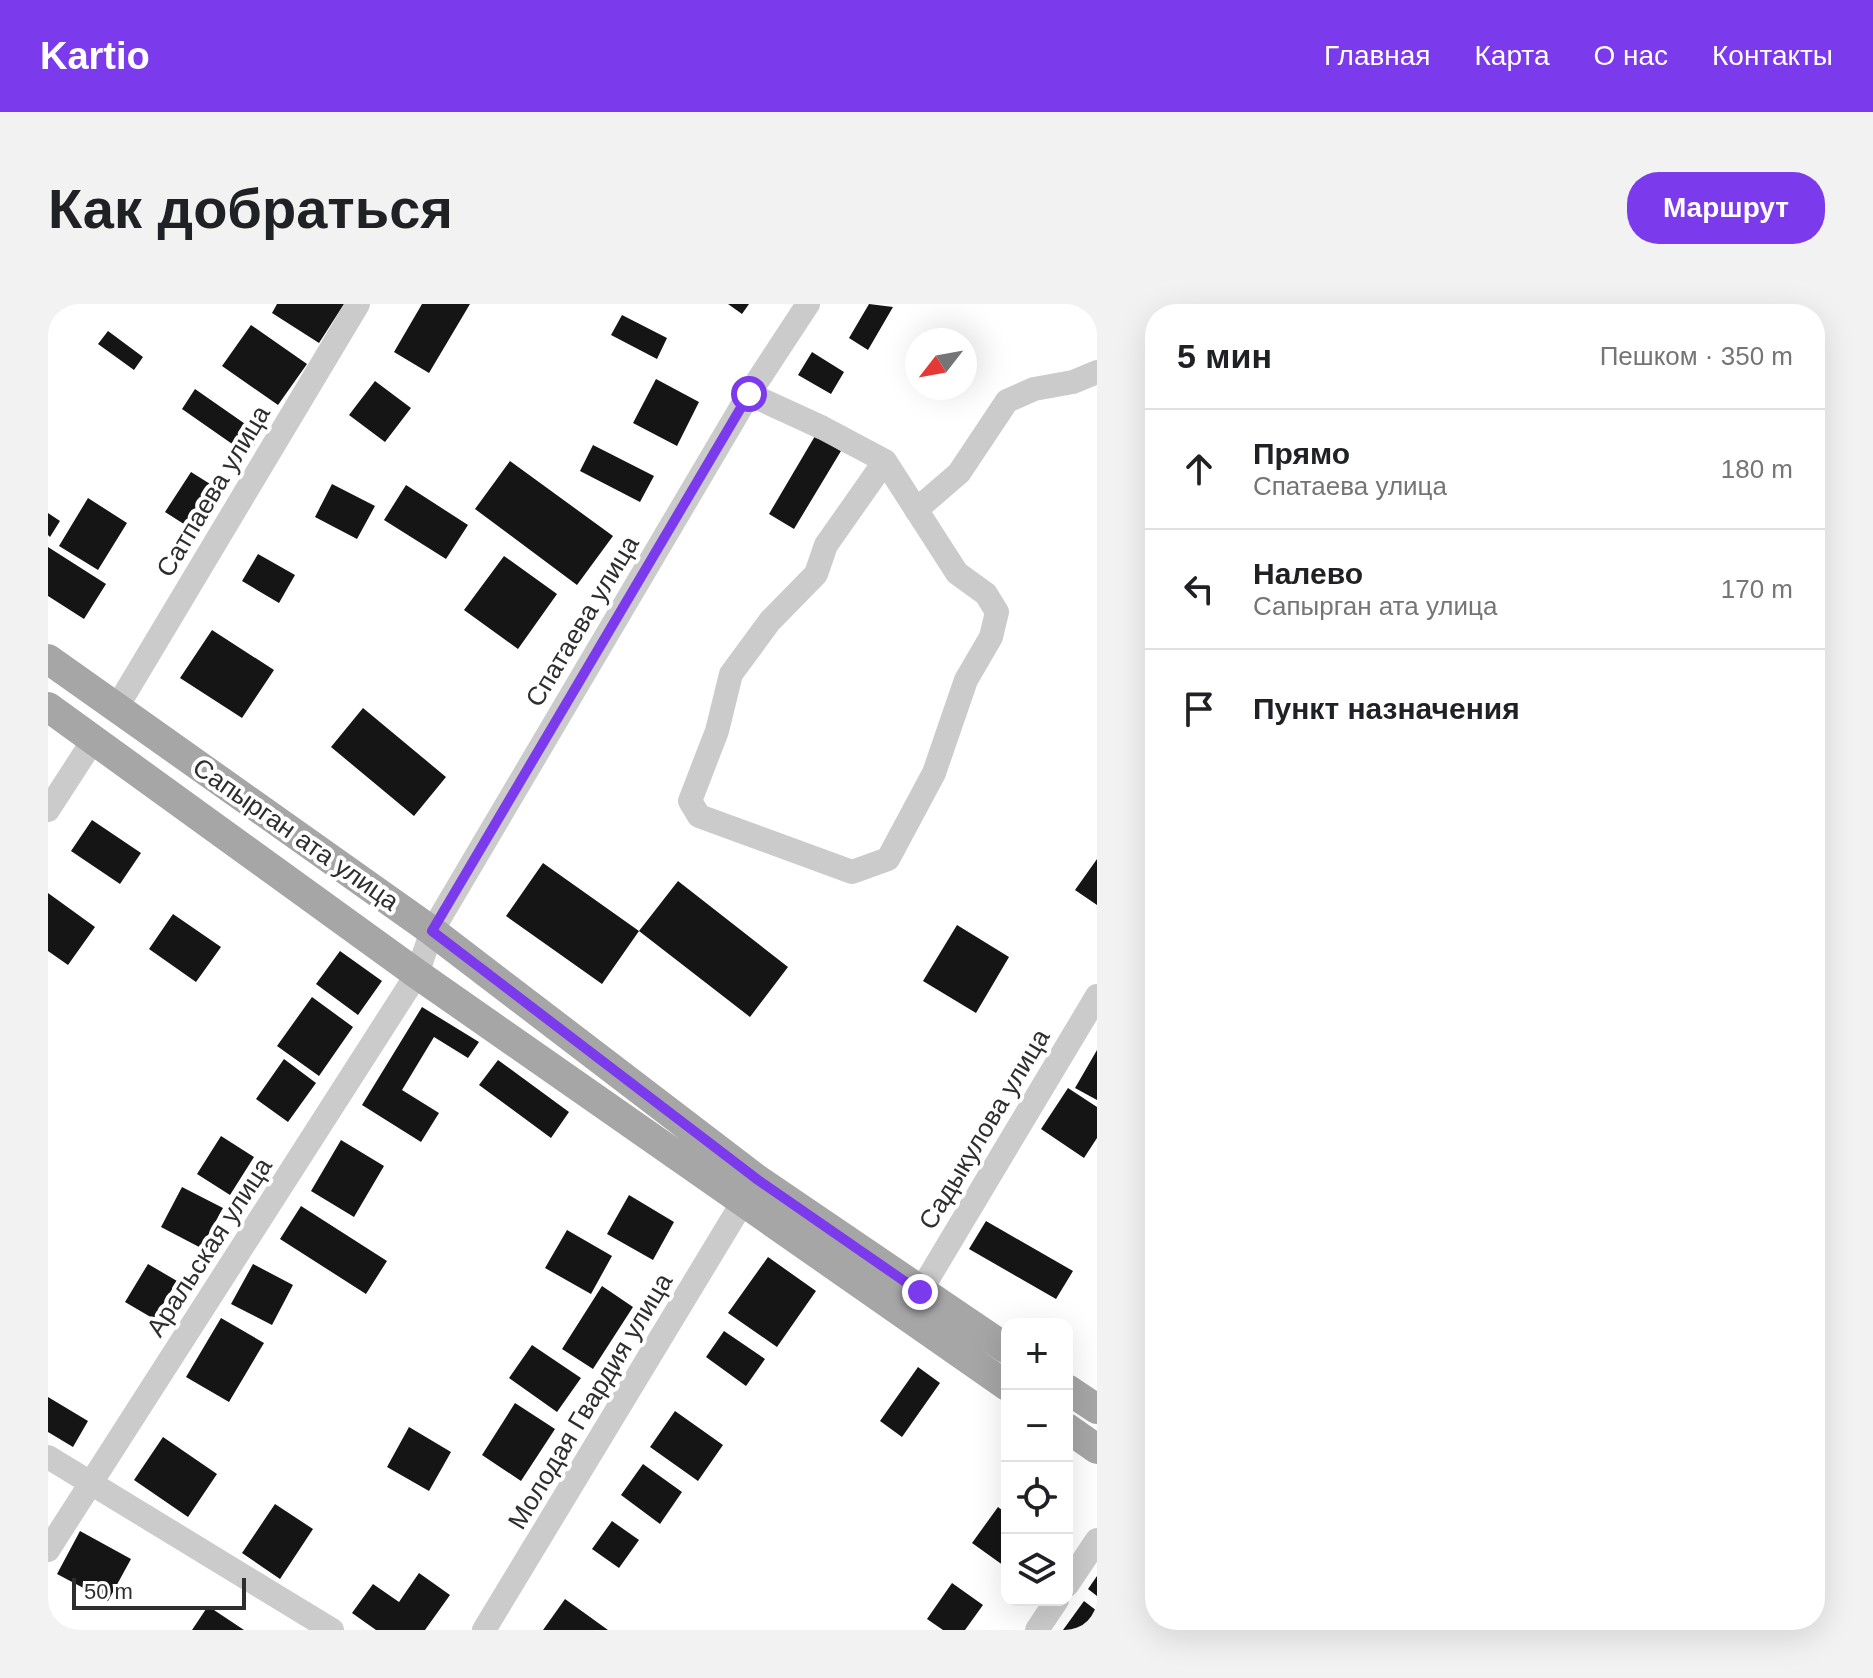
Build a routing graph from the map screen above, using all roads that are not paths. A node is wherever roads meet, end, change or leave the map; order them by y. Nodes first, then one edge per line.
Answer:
1 (358, 304) edge
2 (808, 304) edge
3 (1097, 372) edge
4 (749, 394) junction
5 (885, 461) junction
6 (916, 510) junction
7 (48, 659) edge
8 (48, 707) edge
9 (117, 707) junction
10 (94, 739) junction
11 (48, 810) edge
12 (432, 931) junction
13 (417, 974) junction
14 (1097, 996) edge
15 (744, 1200) junction
16 (920, 1292) junction
17 (1001, 1345) edge
18 (1001, 1382) edge
19 (1068, 1390) edge
20 (1097, 1409) edge
21 (1073, 1432) edge
22 (1097, 1449) edge
23 (48, 1457) edge
24 (90, 1484) junction
25 (1097, 1540) edge
26 (48, 1550) edge
27 (1073, 1576) edge
28 (1053, 1606) edge
29 (332, 1630) edge
30 (484, 1630) edge
31 (1037, 1630) edge

1 - 9 street, Сатпаева улица
2 - 4 street, Спатаева улица
3 - 6 street
4 - 5 street
4 - 12 street, Спатаева улица
5 - 6 street
5 - 6 street
7 - 9 main road, Сапырган ата улица
8 - 10 main road, Сапырган ата улица
9 - 12 main road, Сапырган ата улица
10 - 11 street
10 - 13 main road, Сапырган ата улица
12 - 13 street, Спатаева улица
12 - 16 main road, Сапырган ата улица
13 - 15 main road, Сапырган ата улица
13 - 24 street, Аральская улица
14 - 16 street, Садыкулова улица
15 - 18 main road, Сапырган ата улица
15 - 30 street, Молодая Гвардия улица
16 - 17 main road, Сапырган ата улица
19 - 20 main road
21 - 22 main road
23 - 24 street
24 - 26 street, Аральская улица
24 - 29 street
25 - 27 street
28 - 31 street

